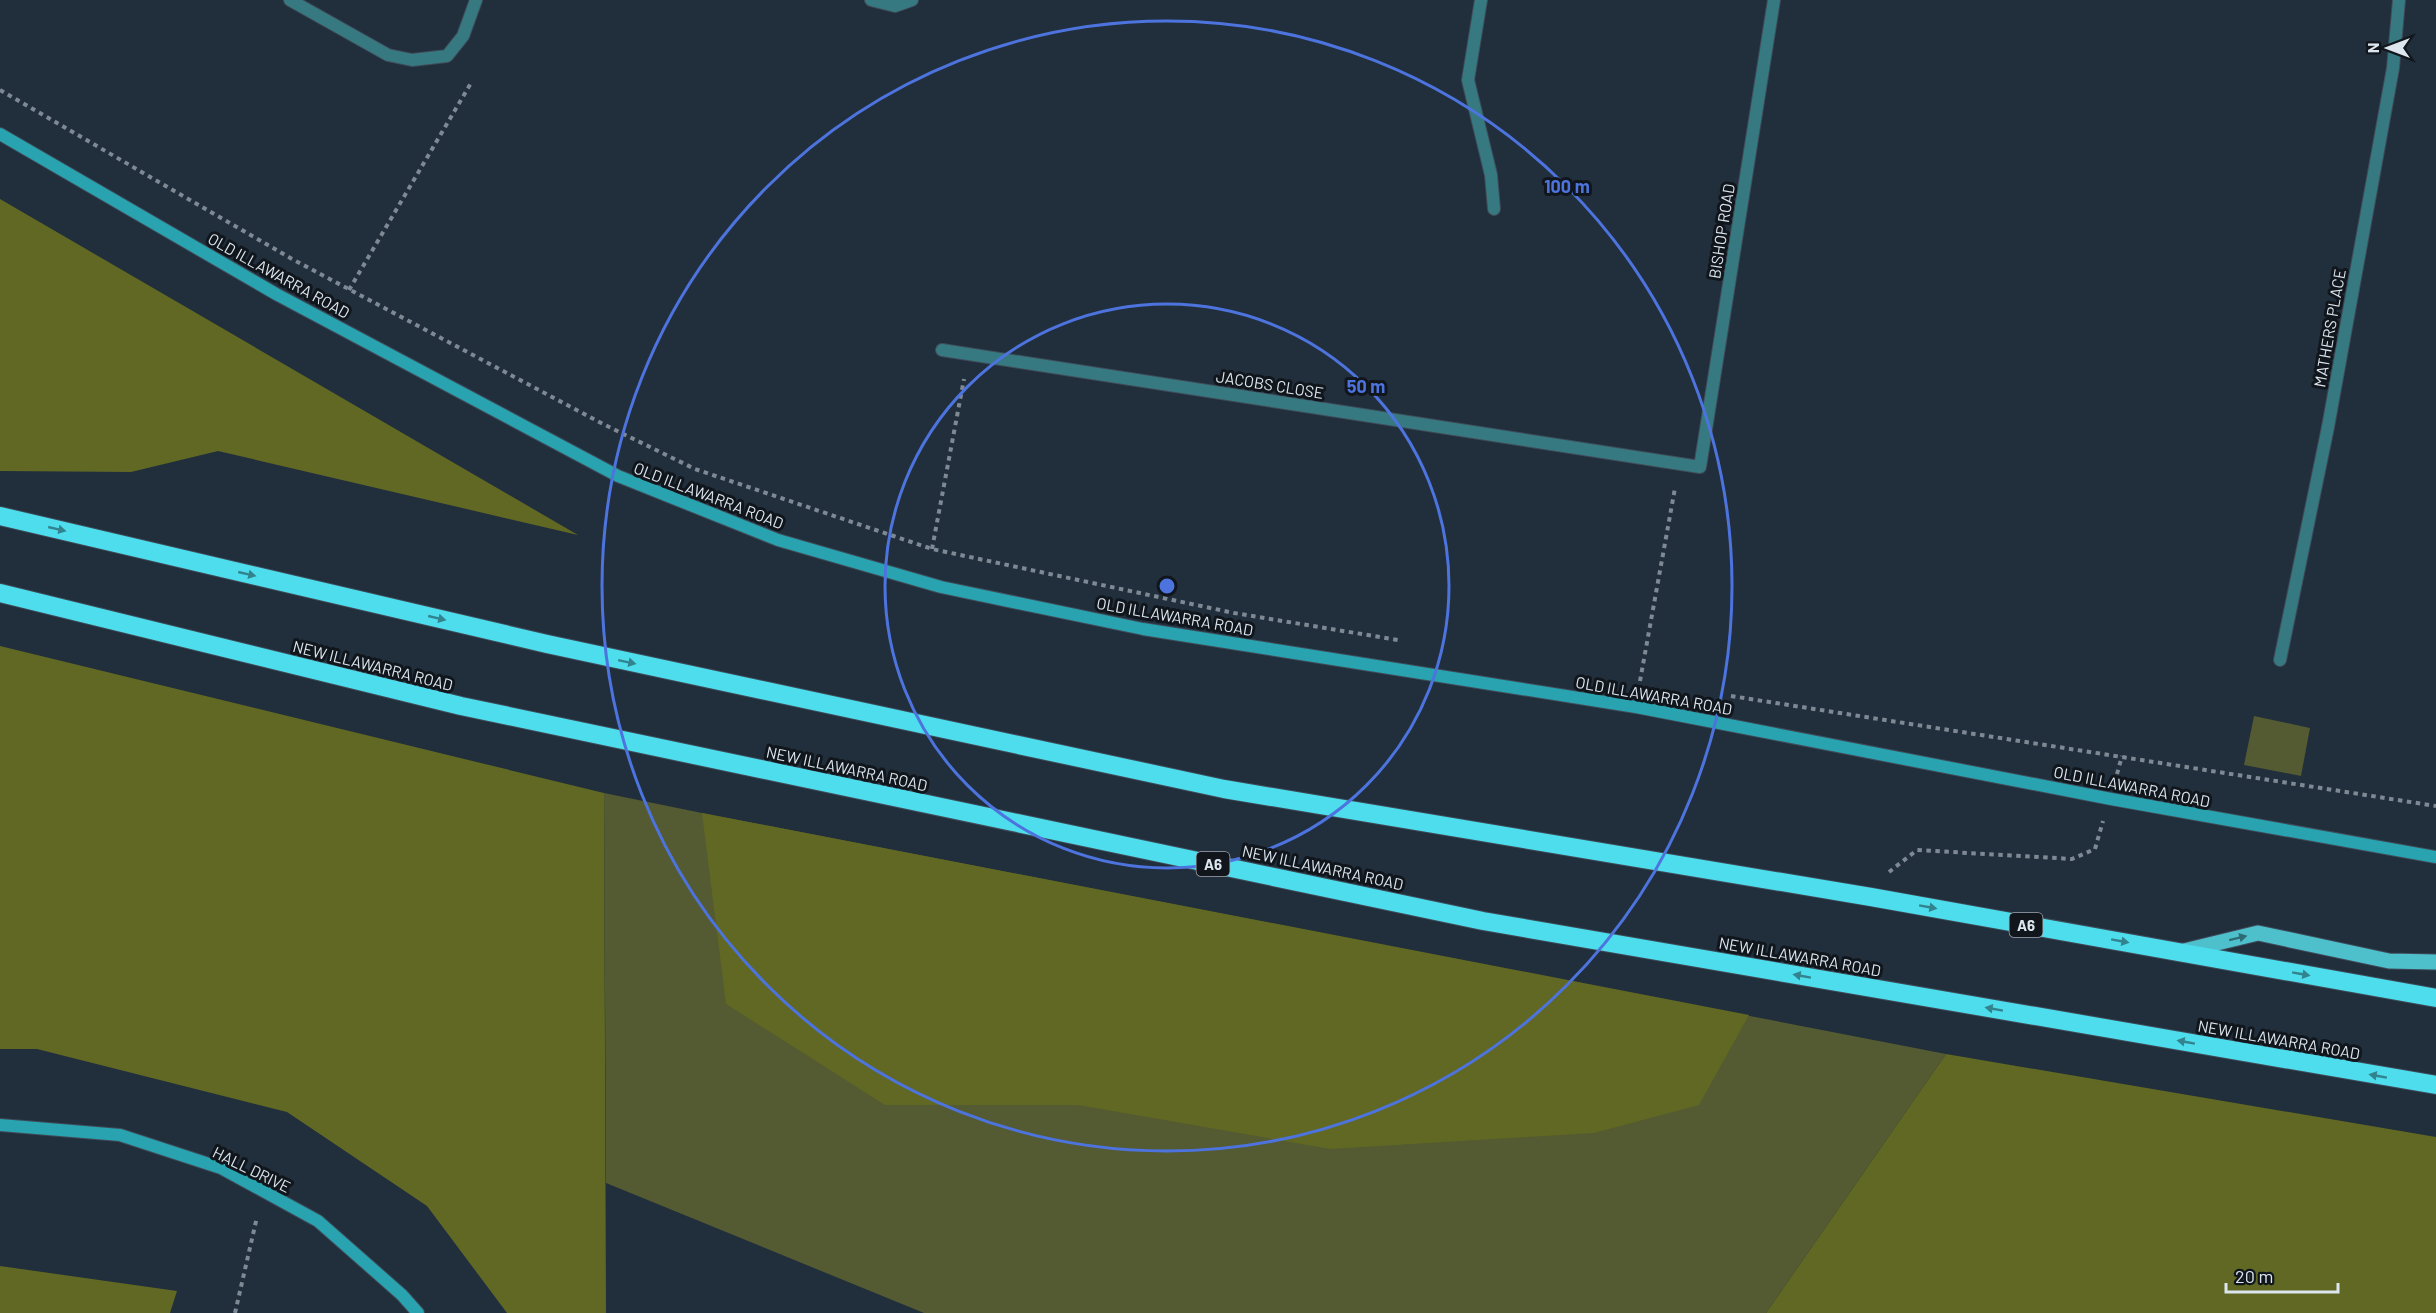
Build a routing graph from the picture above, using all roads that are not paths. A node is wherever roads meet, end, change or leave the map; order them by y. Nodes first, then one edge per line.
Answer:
1 (290, 0) edge
2 (476, 0) edge
3 (871, 0) edge
4 (912, 0) edge
5 (1482, 0) edge
6 (1774, 0) edge
7 (2399, 0) edge
8 (0, 134) edge
9 (1494, 209) dead end
10 (942, 350) dead end
11 (1700, 467) joint
12 (0, 516) edge
13 (0, 593) edge
14 (2280, 660) dead end
15 (2436, 857) edge
16 (2181, 952) junction
17 (2436, 962) edge
18 (2436, 998) edge
19 (2436, 1085) edge
20 (0, 1125) edge
21 (418, 1313) edge

1 - 2 street
3 - 4 street
5 - 9 street
6 - 11 street, BISHOP ROAD
7 - 14 street, MATHERS PLACE
8 - 15 street, OLD ILLAWARRA ROAD
10 - 11 street, JACOBS CLOSE
12 -> 16 highway, A6
19 -> 13 highway, NEW ILLAWARRA ROAD / A6
16 -> 17 main road
16 -> 18 highway, A6
20 - 21 street, HALL DRIVE

